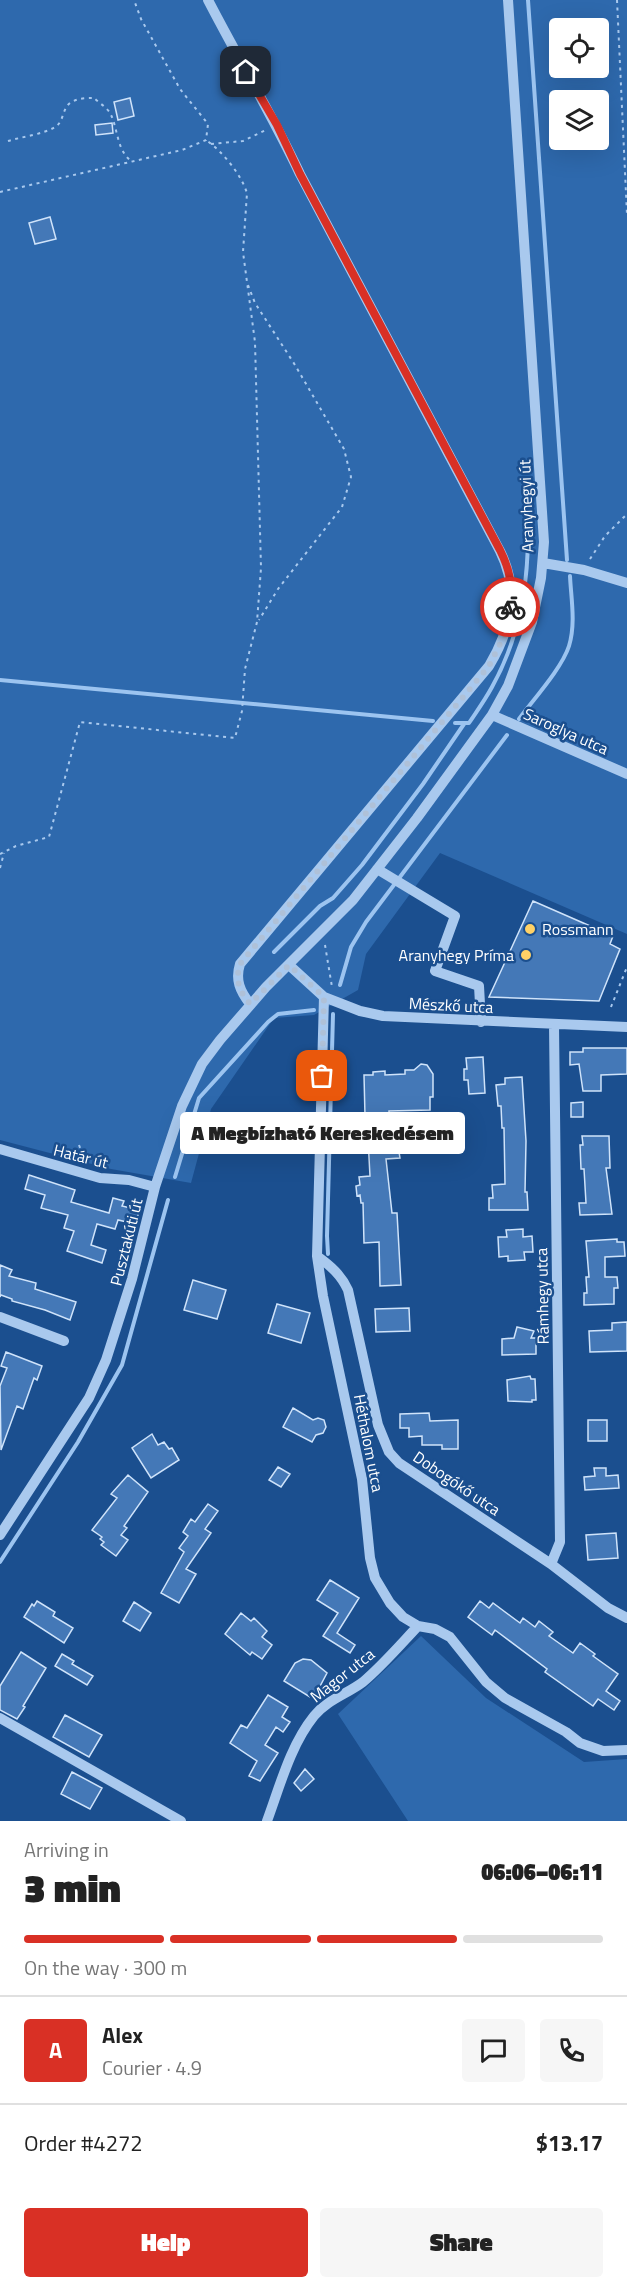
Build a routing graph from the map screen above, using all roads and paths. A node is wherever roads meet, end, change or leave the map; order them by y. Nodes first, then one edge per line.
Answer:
1 (134, 0) edge
2 (208, 0) edge
3 (508, 0) edge
4 (617, 0) edge
5 (266, 131) dead end
6 (206, 140) junction
7 (8, 141) dead end
8 (211, 144) junction
9 (133, 162) junction
10 (0, 192) edge
11 (627, 215) edge
12 (246, 280) junction
13 (627, 514) edge
14 (543, 562) junction
15 (584, 570) junction
16 (627, 583) edge
17 (258, 622) junction
18 (492, 715) junction
19 (627, 774) edge
20 (5, 851) junction
21 (0, 854) edge
22 (0, 868) edge
23 (377, 870) junction
24 (326, 945) dead end
25 (289, 965) junction
26 (627, 967) edge
27 (332, 988) dead end
28 (324, 997) junction
29 (250, 1004) junction
30 (611, 1006) dead end
31 (481, 1022) junction
32 (554, 1025) junction
33 (627, 1027) edge
34 (80, 1145) dead end
35 (0, 1149) edge
36 (84, 1158) dead end
37 (155, 1187) junction
38 (317, 1256) junction
39 (0, 1317) edge
40 (64, 1341) dead end
41 (0, 1535) edge
42 (551, 1564) junction
43 (627, 1618) edge
44 (418, 1626) junction
45 (0, 1718) edge
46 (627, 1750) edge
47 (181, 1821) edge
48 (267, 1821) edge

1 - 6 path
2 - 29 street
3 - 14 street, Aranyhegyi út
4 - 11 path
5 - 8 path
6 - 8 path
6 - 9 path
7 - 9 path
8 - 12 path
9 - 10 path
12 - 17 path
12 - 17 path
13 - 15 path
14 - 15 street
14 - 18 street, Aranyhegyi út
15 - 16 street
17 - 20 path
18 - 19 street, Saroglya utca
18 - 23 street, Aranyhegyi út
20 - 21 path
20 - 22 path
23 - 25 street, Aranyhegyi út
23 - 31 street
24 - 27 path
25 - 28 street, Mészkő utca
25 - 29 street, Pusztakúti út
26 - 30 path
28 - 31 street, Mészkő utca
28 - 38 street, Héthalom utca
29 - 37 street, Pusztakúti út
31 - 32 street, Mészkő utca
32 - 33 street, Mészkő utca
32 - 42 street, Rámhegy utca
34 - 36 path
35 - 37 street, Határ út
37 - 41 street, Pusztakúti út
38 - 42 street, Dobogókő utca
38 - 44 street, Héthalom utca
39 - 40 street
42 - 43 street, Dobogókő utca
44 - 46 street, Héthalom utca
44 - 48 street, Magor utca
45 - 47 street

